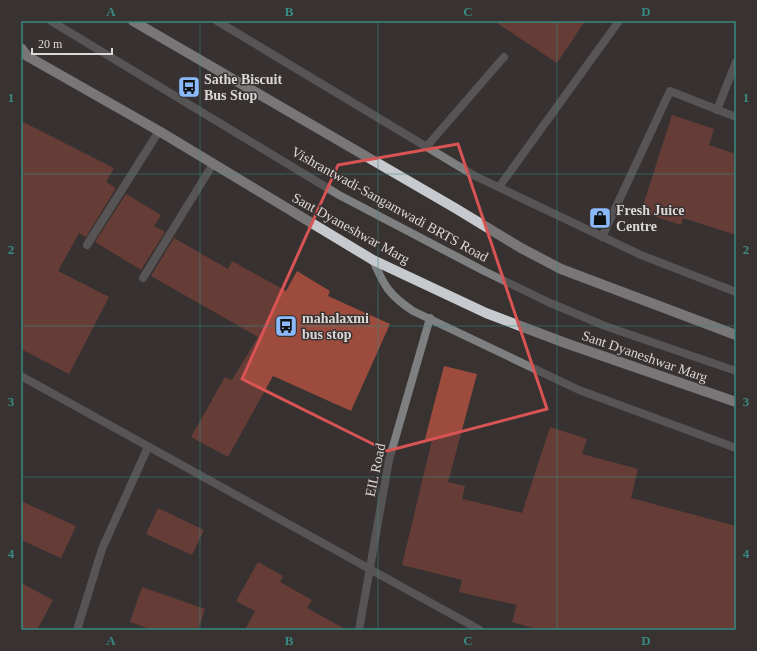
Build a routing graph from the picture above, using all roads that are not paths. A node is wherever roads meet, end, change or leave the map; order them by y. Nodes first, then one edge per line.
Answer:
1 (51, 21) edge
2 (133, 21) edge
3 (217, 21) edge
4 (619, 21) edge
5 (21, 48) edge
6 (504, 57) dead end
7 (736, 62) edge
8 (717, 110) junction
9 (736, 117) edge
10 (158, 131) junction
11 (427, 146) junction
12 (213, 164) junction
13 (499, 187) junction
14 (602, 237) junction
15 (86, 245) dead end
16 (373, 260) junction
17 (143, 278) dead end
18 (736, 292) edge
19 (430, 318) junction
20 (736, 335) edge
21 (736, 371) edge
22 (21, 376) edge
23 (736, 402) edge
24 (148, 447) junction
25 (736, 448) edge
26 (369, 570) junction
27 (77, 630) edge
28 (359, 630) edge
29 (480, 630) edge

1 - 21 street, Vishrantwadi-Sangamwadi BRTS Road
2 - 20 main road
3 - 11 street
4 - 13 street
5 - 10 main road, Sant Dyaneshwar Marg
6 - 11 street
7 - 8 street
8 - 9 street
8 - 14 street
10 - 12 main road, Sant Dyaneshwar Marg
10 - 15 street
11 - 13 street
12 - 16 main road, Sant Dyaneshwar Marg
12 - 17 street
13 - 14 street
14 - 18 street
16 - 19 street
16 - 23 main road, Sant Dyaneshwar Marg
19 - 25 street
19 - 26 street, EIL Road
22 - 24 street
24 - 26 street
24 - 27 street
26 - 28 street, EIL Road
26 - 29 street

